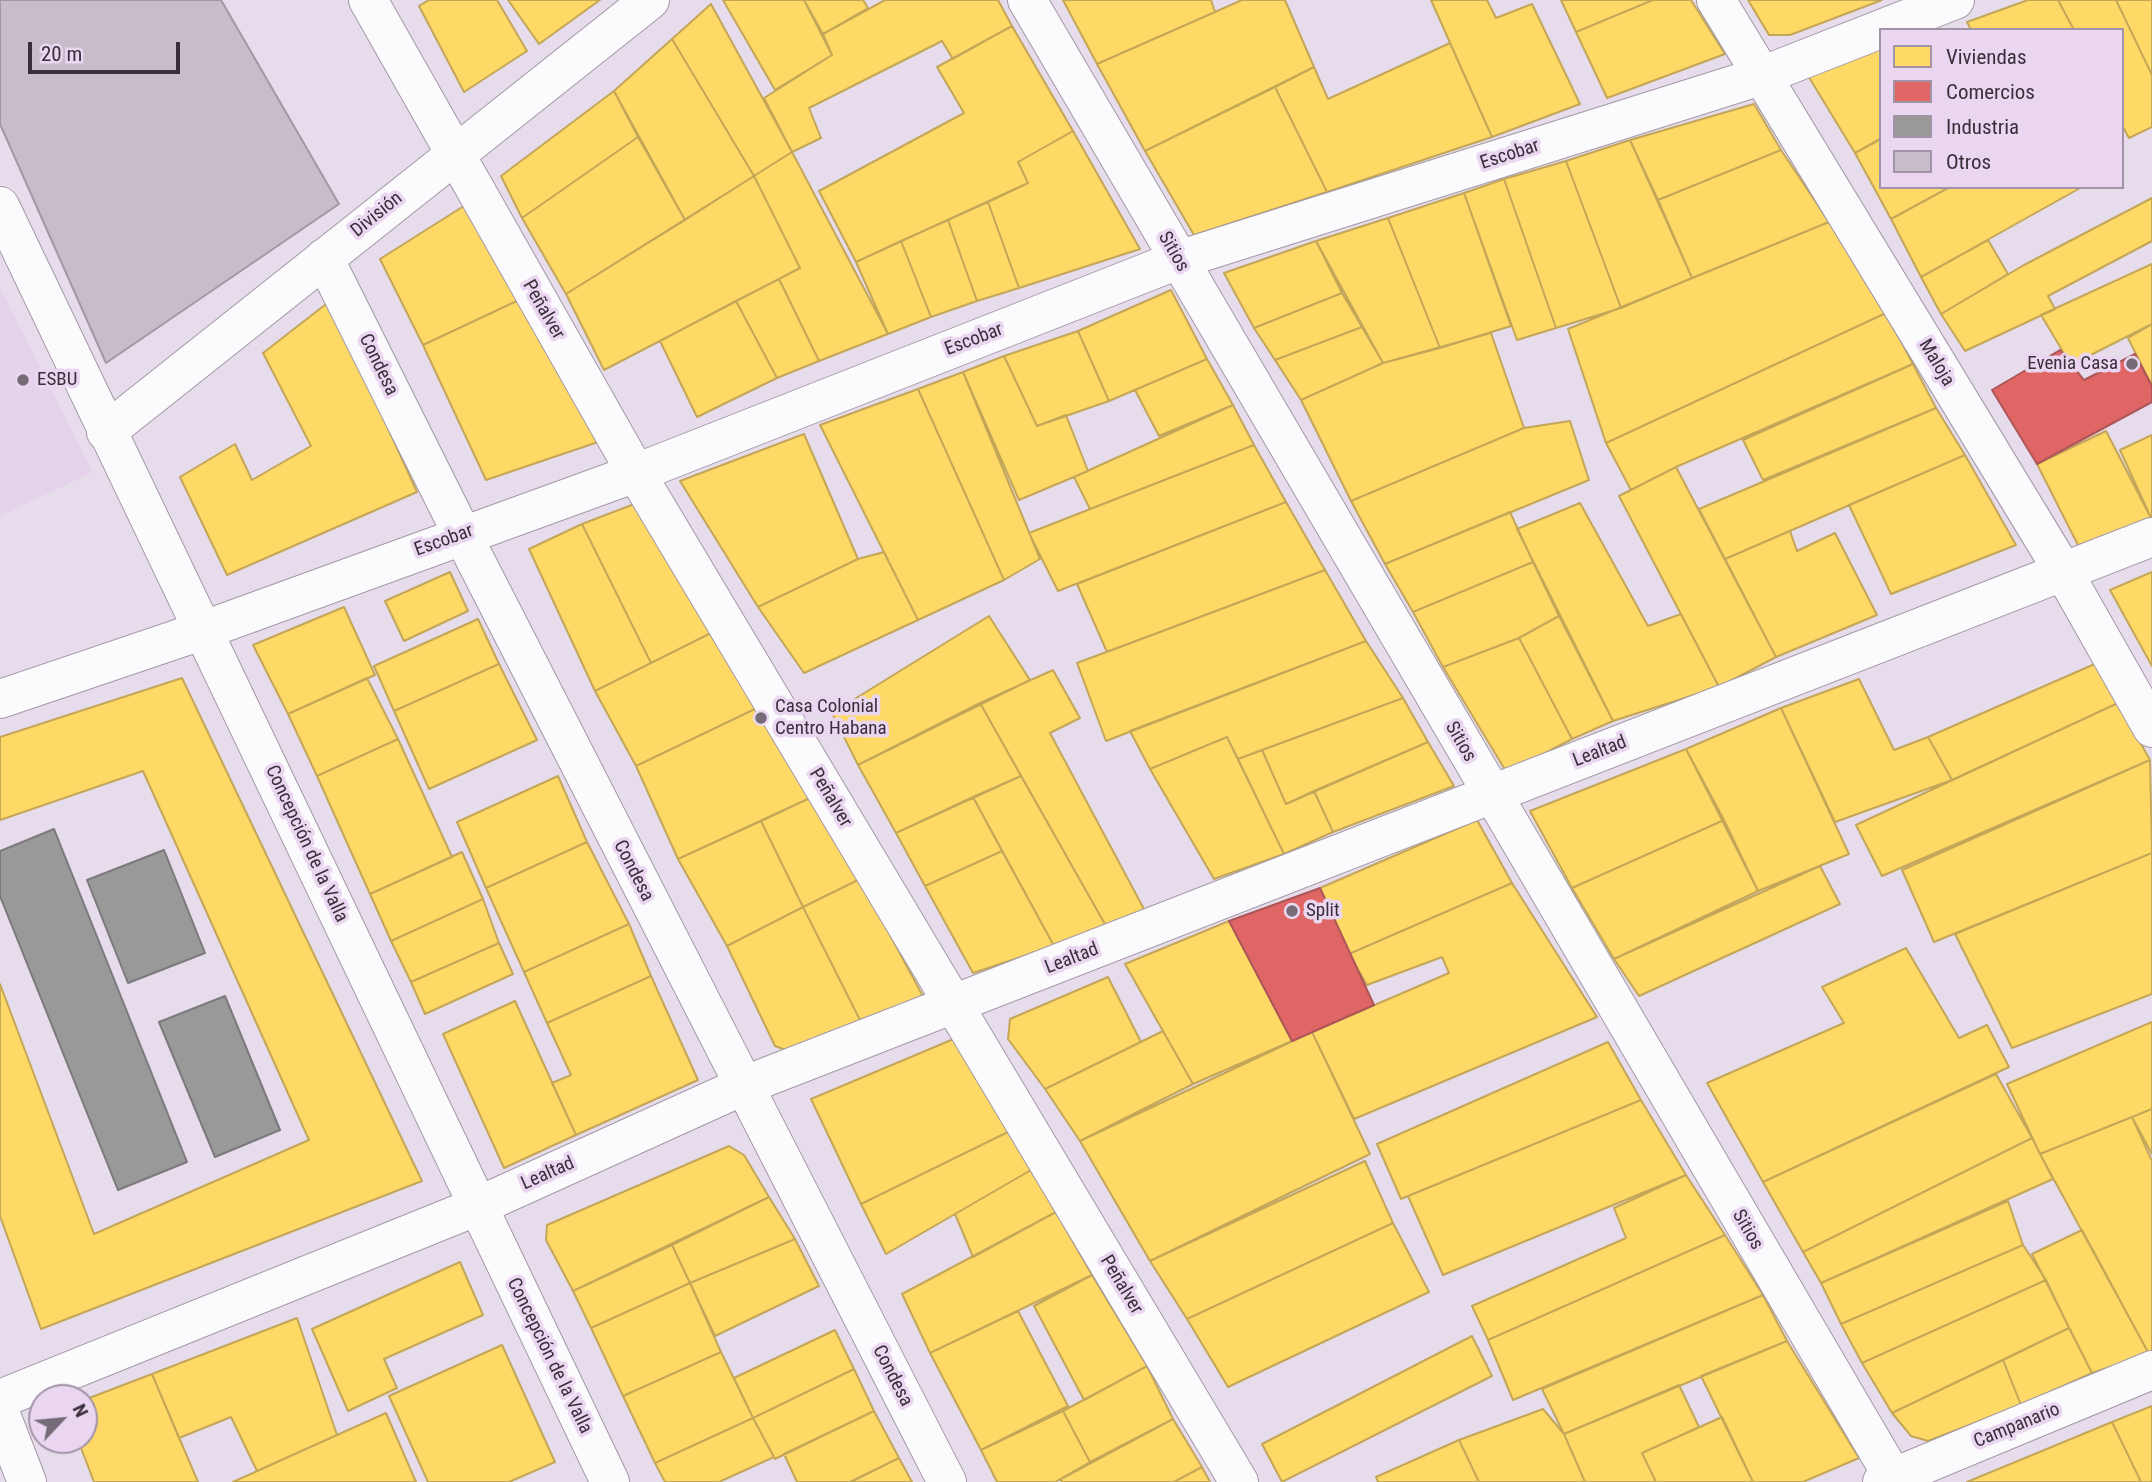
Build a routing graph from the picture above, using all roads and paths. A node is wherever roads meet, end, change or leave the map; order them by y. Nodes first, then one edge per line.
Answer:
1 (368, 0) edge
2 (650, 0) edge
3 (1027, 0) edge
4 (1716, 0) edge
5 (1955, 0) edge
6 (1884, 28) edge
7 (1879, 30) edge
8 (1761, 76) junction
9 (454, 153) junction
10 (0, 206) edge
11 (324, 258) junction
12 (1178, 260) junction
13 (106, 432) junction
14 (636, 473) junction
15 (462, 534) junction
16 (2152, 537) edge
17 (2063, 571) junction
18 (204, 630) junction
19 (0, 699) edge
20 (2152, 728) edge
21 (1491, 795) junction
22 (954, 1005) junction
23 (743, 1086) junction
24 (478, 1206) junction
25 (2152, 1370) edge
26 (0, 1399) edge
27 (0, 1412) edge
28 (1890, 1480) edge
29 (27, 1482) edge
30 (610, 1482) edge
31 (947, 1482) edge
32 (1239, 1482) edge

1 - 9 street, Peñalver
2 - 9 street, División
3 - 12 street, Sitios
4 - 8 street, Maloja
5 - 6 street, Escobar
7 - 8 street, Escobar
8 - 12 street, Escobar
8 - 17 street, Maloja
9 - 11 street, División
9 - 14 street, Peñalver
10 - 13 street, Concepción de la Valla
11 - 13 street, División
11 - 15 street, Condesa
12 - 14 street, Escobar
12 - 21 street, Sitios
13 - 18 street, Concepción de la Valla
14 - 15 street, Escobar
14 - 22 street, Peñalver
15 - 18 street, Escobar
15 - 23 street, Condesa
16 - 17 street, Lealtad
17 - 20 street, Maloja
17 - 21 street, Lealtad
18 - 19 street, Escobar
18 - 24 street, Concepción de la Valla
21 - 22 street, Lealtad
21 - 28 street, Sitios
22 - 23 street, Lealtad
22 - 32 street, Peñalver
23 - 24 street, Lealtad
23 - 31 street, Condesa
24 - 26 street, Lealtad
24 - 30 street, Concepción de la Valla
25 - 28 street, Campanario
27 - 29 street

